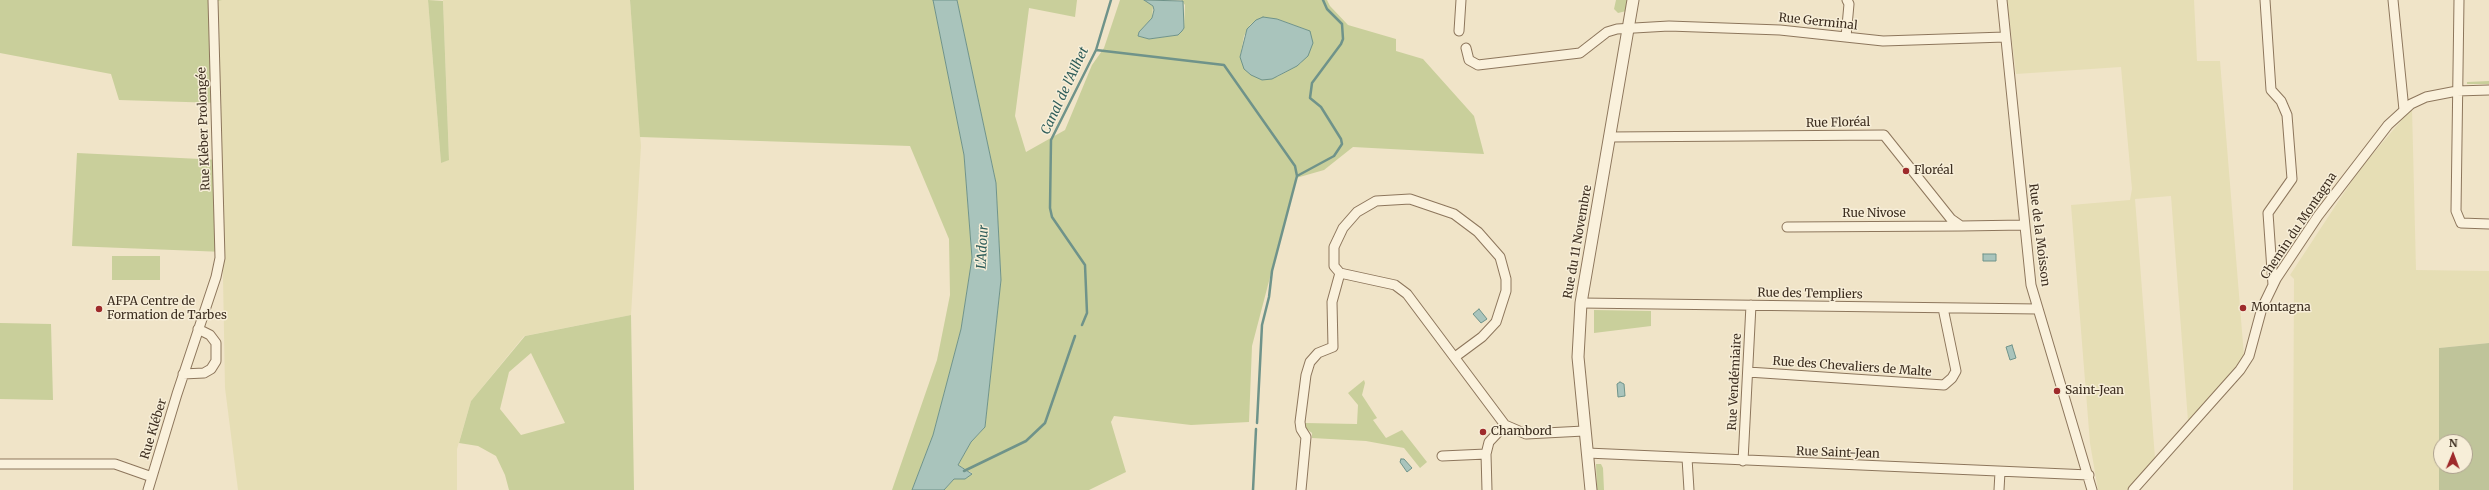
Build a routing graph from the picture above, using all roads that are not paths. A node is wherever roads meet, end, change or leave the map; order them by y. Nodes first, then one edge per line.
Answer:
1 (213, 0) edge
2 (1461, 0) edge
3 (1633, 0) edge
4 (1847, 0) edge
5 (2002, 0) edge
6 (2265, 0) edge
7 (2393, 0) edge
8 (2459, 0) edge
9 (1628, 28) junction
10 (1459, 31) dead end
11 (1846, 37) junction
12 (2005, 37) junction
13 (1466, 48) dead end
14 (2489, 90) edge
15 (2457, 91) junction
16 (2404, 110) junction
17 (1609, 137) junction
18 (2489, 224) edge
19 (1961, 226) junction
20 (2024, 226) junction
21 (1786, 227) dead end
22 (220, 258) joint
23 (1340, 273) junction
24 (2273, 285) junction
25 (1581, 303) junction
26 (1751, 305) junction
27 (1943, 308) junction
28 (2038, 309) junction
29 (198, 329) junction
30 (1455, 357) junction
31 (1748, 372) junction
32 (183, 374) junction
33 (1505, 425) junction
34 (1584, 431) junction
35 (1587, 453) junction
36 (1486, 454) junction
37 (1442, 456) dead end
38 (1687, 458) junction
39 (1743, 461) junction
40 (0, 464) edge
41 (2000, 472) junction
42 (2089, 475) junction
43 (152, 477) junction
44 (148, 490) edge
45 (1301, 490) edge
46 (1487, 490) edge
47 (1591, 490) edge
48 (1689, 490) edge
49 (1999, 490) edge
50 (2092, 490) edge
51 (2133, 490) edge

1 - 22 street, Rue Kléber Prolongée
2 - 10 street
3 - 9 street, Rue du 11 Novembre
4 - 11 street
5 - 12 street, Rue de la Moisson
6 - 24 street
7 - 16 street
8 - 15 street
9 - 11 street, Rue Germinal
9 - 13 street, Rue Germinal
9 - 17 street, Rue du 11 Novembre
11 - 12 street, Rue Germinal
12 - 20 street, Rue de la Moisson
14 - 15 street, Chemin du Montagna
15 - 16 street, Chemin du Montagna
15 - 18 street
16 - 24 street, Chemin du Montagna
17 - 19 street, Rue Floréal
17 - 25 street, Rue du 11 Novembre
19 - 20 street
19 - 21 street, Rue Nivose
20 - 28 street, Rue de la Moisson
22 - 29 street, Rue Kléber
23 - 30 street
23 - 30 street
23 - 45 street
24 - 51 street, Chemin du Montagna
25 - 26 street, Rue des Templiers
25 - 34 street, Rue du 11 Novembre
26 - 27 street, Rue des Templiers
26 - 31 street, Rue Vendémiaire
27 - 28 street, Rue des Templiers
27 - 31 street, Rue des Chevaliers de Malte
28 - 42 street, Rue de la Moisson
29 - 32 street, Rue Kléber
29 - 32 street
30 - 33 street
31 - 39 street, Rue Vendémiaire
32 - 43 street, Rue Kléber
33 - 34 street
33 - 36 street
34 - 35 street, Rue du 11 Novembre
35 - 38 street, Rue Saint-Jean
35 - 47 street, Rue du 11 Novembre
36 - 37 street
36 - 46 street
38 - 39 street, Rue Saint-Jean
38 - 48 street
39 - 41 street, Rue Saint-Jean
40 - 43 street
41 - 42 street, Rue Saint-Jean
41 - 49 street
42 - 50 street, Rue de la Moisson
43 - 44 street, Rue Kléber

